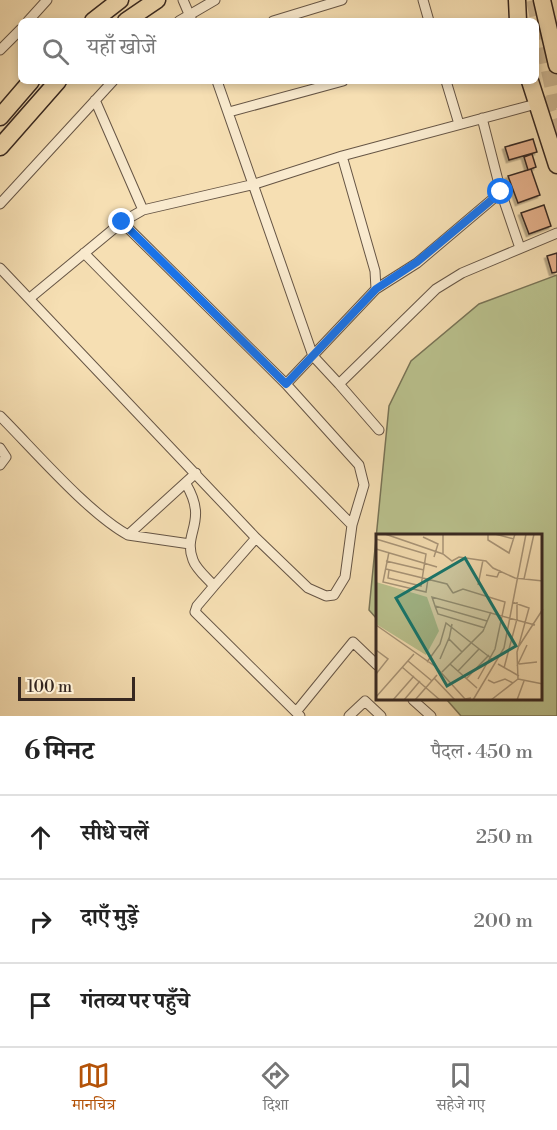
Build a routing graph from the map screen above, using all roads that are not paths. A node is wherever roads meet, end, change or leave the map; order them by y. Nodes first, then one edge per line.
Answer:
1 (47, 0) edge
2 (120, 0) edge
3 (158, 0) edge
4 (183, 0) edge
5 (215, 0) edge
6 (342, 0) edge
7 (423, 0) edge
8 (517, 0) edge
9 (542, 0) edge
10 (551, 0) edge
11 (190, 17) edge
12 (31, 18) edge
13 (97, 18) edge
14 (131, 18) edge
15 (283, 18) edge
16 (428, 18) edge
17 (518, 18) edge
18 (557, 25) edge
19 (18, 31) edge
20 (0, 50) edge
21 (557, 65) edge
22 (55, 84) edge
23 (110, 84) edge
24 (218, 84) edge
25 (332, 84) edge
26 (447, 84) edge
27 (531, 84) edge
28 (28, 85) edge
29 (95, 100) junction
30 (40, 101) junction
31 (536, 104) junction
32 (229, 112) junction
33 (0, 117) edge
34 (482, 118) junction
35 (459, 124) junction
36 (0, 147) edge
37 (342, 156) junction
38 (557, 165) edge
39 (255, 184) junction
40 (501, 192) junction
41 (0, 204) edge
42 (143, 210) junction
43 (122, 222) junction
44 (557, 233) edge
45 (520, 248) junction
46 (84, 253) junction
47 (0, 268) edge
48 (376, 289) junction
49 (30, 298) junction
50 (313, 356) junction
51 (286, 384) junction
52 (339, 384) junction
53 (0, 416) edge
54 (378, 430) dead end
55 (0, 448) edge
56 (0, 465) edge
57 (196, 473) junction
58 (186, 484) junction
59 (352, 525) junction
60 (128, 535) junction
61 (256, 538) junction
62 (190, 544) junction
63 (214, 586) junction
64 (376, 664) edge
65 (415, 701) edge
66 (298, 714) edge
67 (349, 716) edge
68 (381, 716) edge
69 (431, 716) edge

1 - 12 street
2 - 13 highway
3 - 14 highway
4 - 11 street
5 - 11 street
6 - 15 street
7 - 16 street
8 - 17 highway
9 - 21 highway
10 - 18 highway
19 - 20 street
22 - 30 highway
23 - 29 street
24 - 32 street
25 - 32 street
26 - 35 street
27 - 31 highway
28 - 30 highway
28 - 33 highway
29 - 41 street
29 - 42 street
30 - 36 highway
31 - 34 street
31 - 38 highway
32 - 39 street
34 - 35 street
34 - 40 street
35 - 37 street
37 - 39 street
37 - 48 street
39 - 42 street
39 - 50 street
40 - 45 street
40 - 48 street
42 - 43 street
43 - 46 street
43 - 51 street
44 - 45 street
45 - 52 street
46 - 49 street
46 - 59 street
47 - 49 street
48 - 50 street
49 - 57 street
50 - 51 street
50 - 52 street
51 - 59 street
52 - 54 street
53 - 60 street
55 - 56 street
57 - 58 street
57 - 61 street
58 - 60 street
58 - 62 street
59 - 61 street
60 - 62 street
61 - 63 street
62 - 63 street
63 - 66 street
64 - 66 street
65 - 69 street
67 - 68 street

